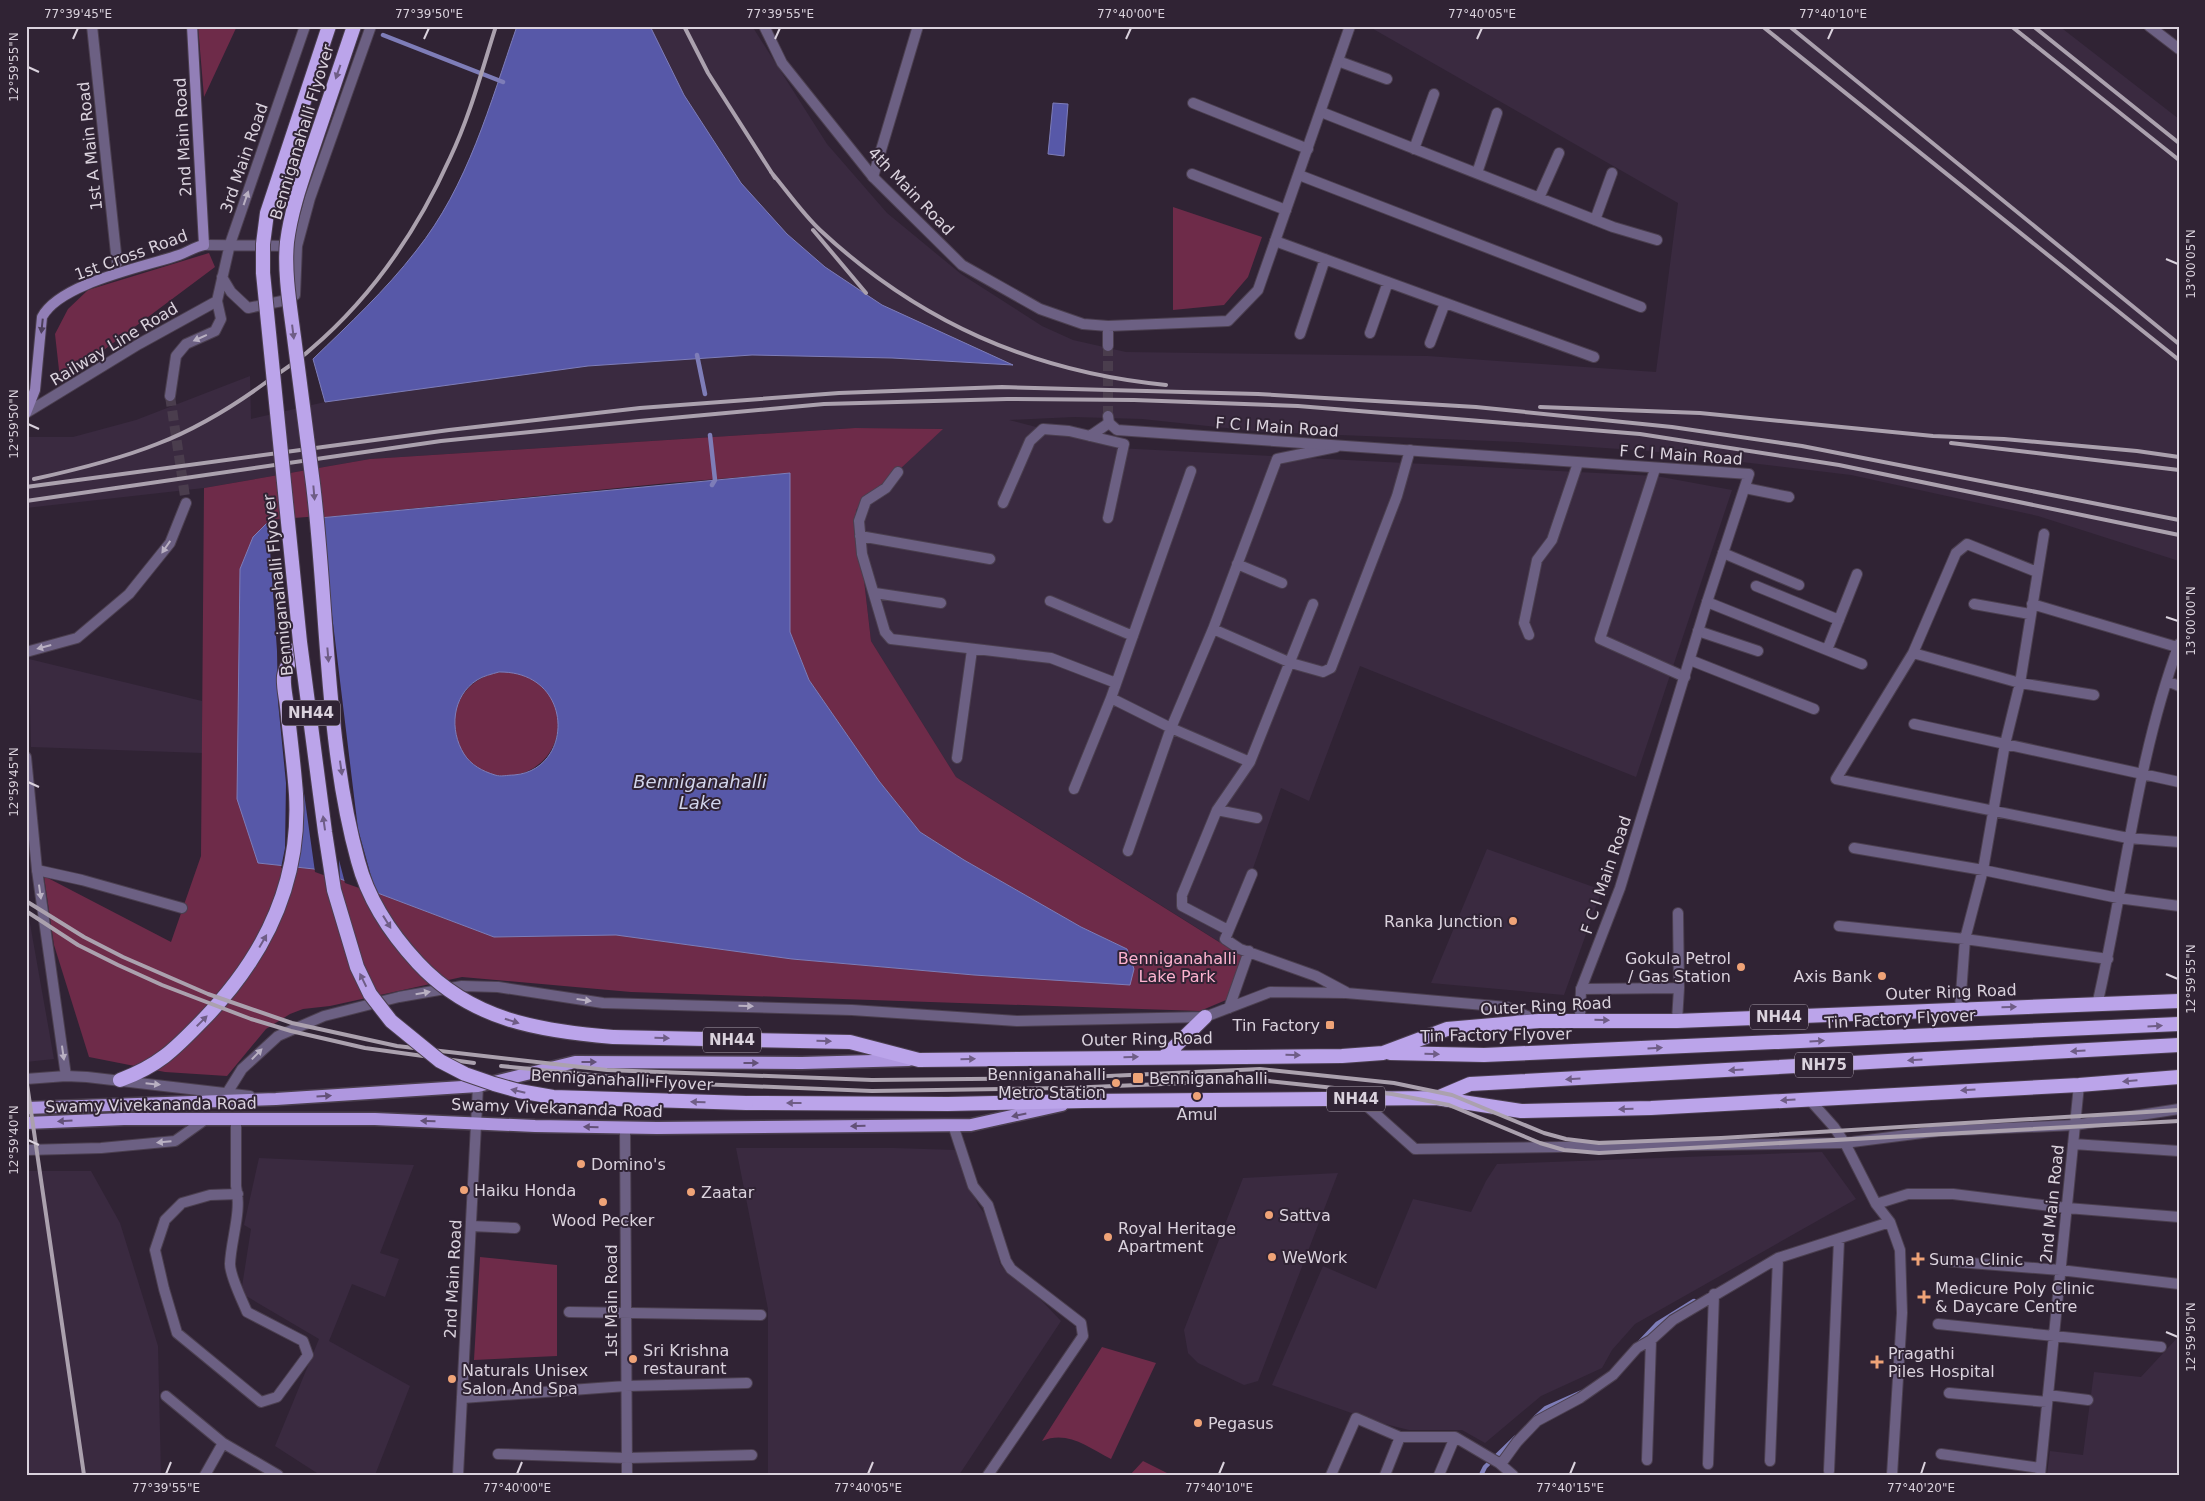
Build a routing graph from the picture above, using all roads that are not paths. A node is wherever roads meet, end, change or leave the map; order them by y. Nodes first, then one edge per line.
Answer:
1 (92, 26) edge
2 (192, 26) edge
3 (306, 26) edge
4 (329, 26) edge
5 (354, 26) edge
6 (371, 26) edge
7 (764, 26) edge
8 (918, 26) edge
9 (1350, 26) edge
10 (2152, 27) edge
11 (2179, 49) edge
12 (1338, 61) junction
13 (1387, 79) dead end
14 (1434, 94) dead end
15 (1192, 103) dead end
16 (1321, 112) junction
17 (1498, 113) dead end
18 (1308, 149) junction
19 (1414, 149) junction
20 (1559, 153) dead end
21 (1477, 173) junction
22 (1612, 173) dead end
23 (1192, 174) dead end
24 (1299, 175) junction
25 (873, 177) junction
26 (1539, 198) junction
27 (1286, 210) junction
28 (1595, 220) junction
29 (1657, 240) dead end
30 (1275, 241) junction
31 (230, 244) junction
32 (204, 245) junction
33 (297, 246) junction
34 (1325, 260) junction
35 (117, 263) dead end
36 (222, 277) junction
37 (1388, 282) junction
38 (217, 301) junction
39 (1445, 303) junction
40 (1641, 307) dead end
41 (1108, 326) junction
42 (1370, 333) dead end
43 (1300, 334) dead end
44 (1430, 343) dead end
45 (1108, 346) tunnel mouth
46 (1594, 358) dead end
47 (170, 396) tunnel mouth
48 (26, 413) edge
49 (1090, 436) junction
50 (1336, 447) junction
51 (1410, 450) junction
52 (1578, 462) junction
53 (1656, 469) junction
54 (1191, 471) dead end
55 (898, 472) dead end
56 (1745, 488) junction
57 (1789, 497) dead end
58 (186, 503) tunnel mouth
59 (1003, 503) dead end
60 (1108, 518) dead end
61 (2044, 534) dead end
62 (860, 536) junction
63 (1723, 553) junction
64 (990, 559) dead end
65 (1237, 564) junction
66 (2037, 572) junction
67 (1857, 574) dead end
68 (1282, 582) dead end
69 (1799, 585) dead end
70 (1756, 586) dead end
71 (875, 594) junction
72 (1050, 601) dead end
73 (941, 602) dead end
74 (1707, 602) junction
75 (1313, 604) dead end
76 (1974, 604) dead end
77 (2031, 609) junction
78 (1839, 620) junction
79 (1214, 629) junction
80 (1698, 631) junction
81 (1529, 635) dead end
82 (1133, 636) junction
83 (300, 642) junction
84 (2178, 646) edge
85 (972, 650) junction
86 (1827, 650) junction
87 (1758, 651) dead end
88 (26, 652) edge
89 (1913, 653) junction
90 (1690, 660) junction
91 (1291, 663) junction
92 (1862, 664) dead end
93 (1684, 676) junction
94 (2167, 681) junction
95 (2020, 682) junction
96 (1116, 683) junction
97 (2179, 686) edge
98 (2094, 695) dead end
99 (1111, 698) junction
100 (1814, 709) dead end
101 (1914, 724) dead end
102 (1171, 728) junction
103 (2005, 744) junction
104 (26, 757) edge
105 (957, 758) dead end
106 (1250, 762) junction
107 (2141, 774) junction
108 (2179, 782) edge
109 (1074, 789) dead end
110 (1217, 810) junction
111 (1993, 810) junction
112 (1257, 818) dead end
113 (2128, 838) junction
114 (2179, 842) edge
115 (1854, 848) dead end
116 (1128, 851) dead end
117 (37, 870) junction
118 (1983, 870) junction
119 (1252, 874) dead end
120 (2118, 898) junction
121 (2179, 906) edge
122 (182, 908) dead end
123 (1678, 913) dead end
124 (1839, 926) dead end
125 (1228, 930) junction
126 (1965, 939) junction
127 (1249, 951) junction
128 (2108, 959) junction
129 (1679, 988) junction
130 (1581, 989) junction
131 (1346, 993) junction
132 (2179, 1001) edge
133 (2097, 1005) junction
134 (1229, 1008) junction
135 (1960, 1008) junction
136 (1205, 1017) junction
137 (1580, 1020) junction
138 (1539, 1021) junction
139 (1677, 1021) junction
140 (2179, 1024) edge
141 (2179, 1045) edge
142 (1383, 1053) junction
143 (1165, 1056) junction
144 (919, 1060) junction
145 (66, 1076) junction
146 (2179, 1077) edge
147 (26, 1079) edge
148 (120, 1080) junction
149 (2079, 1085) junction
150 (478, 1086) junction
151 (227, 1093) junction
152 (1436, 1098) junction
153 (1359, 1099) junction
154 (1809, 1099) junction
155 (276, 1100) junction
156 (1084, 1100) junction
157 (26, 1108) edge
158 (2179, 1109) edge
159 (206, 1119) junction
160 (236, 1119) junction
161 (478, 1122) junction
162 (26, 1123) edge
163 (954, 1125) junction
164 (2075, 1125) junction
165 (625, 1128) junction
166 (1844, 1143) junction
167 (2073, 1144) junction
168 (26, 1150) edge
169 (2179, 1151) edge
170 (238, 1194) junction
171 (1876, 1204) junction
172 (2067, 1208) junction
173 (2179, 1217) edge
174 (1890, 1222) junction
175 (471, 1226) junction
176 (515, 1228) dead end
177 (1839, 1240) junction
178 (1778, 1258) junction
179 (1944, 1261) dead end
180 (2060, 1270) junction
181 (2179, 1284) edge
182 (1714, 1294) junction
183 (569, 1312) dead end
184 (627, 1313) junction
185 (761, 1315) dead end
186 (1938, 1324) dead end
187 (2054, 1335) junction
188 (1651, 1340) junction
189 (2160, 1347) dead end
190 (747, 1383) dead end
191 (626, 1386) junction
192 (1949, 1394) dead end
193 (166, 1396) dead end
194 (462, 1398) junction
195 (2047, 1399) junction
196 (2088, 1400) dead end
197 (1400, 1437) junction
198 (1455, 1437) junction
199 (223, 1443) junction
200 (498, 1454) dead end
201 (1941, 1454) dead end
202 (752, 1455) dead end
203 (627, 1458) junction
204 (1648, 1460) dead end
205 (1770, 1461) dead end
206 (1500, 1464) junction
207 (1708, 1464) dead end
208 (1829, 1471) dead end
209 (2040, 1471) edge
210 (205, 1475) edge
211 (278, 1475) edge
212 (458, 1475) edge
213 (627, 1475) edge
214 (988, 1475) edge
215 (1331, 1475) edge
216 (1385, 1475) edge
217 (1439, 1475) edge
218 (1513, 1475) edge
219 (1892, 1475) edge

1 - 35 street, 1st A Main Road
2 - 32 main road, 2nd Main Road
31 -> 3 street, 3rd Main Road
4 - 83 highway, Benniganahalli Flyover / NH44, bridge
5 -> 144 highway, Benniganahalli Flyover / NH44, bridge
6 - 33 street
7 - 25 street, 4th Main Road
8 - 25 street
9 - 12 street, 4th Main Road
10 - 11 street
12 - 13 street
12 - 16 street, 4th Main Road
14 - 19 street
15 - 18 street
16 - 18 street, 4th Main Road
16 - 19 street
17 - 21 street
18 - 24 street, 4th Main Road
19 - 21 street
20 - 26 street
21 - 26 street
22 - 28 street
23 - 27 street
24 - 27 street, 4th Main Road
24 - 40 street
25 - 41 street, 4th Main Road
26 - 28 street
27 - 30 street, 4th Main Road
28 - 29 street
30 - 34 street
30 - 41 street, 4th Main Road
31 - 32 street, 1st Cross Road
31 - 33 street, 1st Cross Road
31 - 36 street, 3rd Main Road
32 -> 48 main road, 1st Cross Road
33 - 36 street
34 - 37 street
34 - 43 street
36 - 38 street, 3rd Main Road
37 - 39 street
37 - 42 street
38 -> 47 street, 3rd Main Road
38 - 48 street, Railway Line Road
39 - 44 street
39 - 46 street
41 - 45 street
49 - 50 street, F C I Main Road
49 - 59 street
49 - 60 street
50 - 51 street, F C I Main Road
50 - 65 street
51 - 52 street, F C I Main Road
51 - 91 street
52 - 53 street, F C I Main Road
52 - 81 street
53 - 56 street, F C I Main Road
53 - 93 street
54 - 82 street
55 - 62 street
56 - 57 street
56 - 63 street, F C I Main Road
58 -> 88 street
61 - 66 street
62 - 64 street
62 - 71 street
63 - 69 street
63 - 74 street, F C I Main Road
65 - 68 street
65 - 79 street
66 - 77 street
66 - 89 street
67 - 78 street
70 - 78 street
71 - 73 street
71 - 85 street
72 - 82 street
74 - 80 street, F C I Main Road
74 - 86 street
75 - 91 street
76 - 77 street
77 - 84 street
77 - 95 street
78 - 86 street
79 - 91 street
79 - 102 street
80 - 87 street
80 - 90 street, F C I Main Road
82 - 96 street
148 -> 83 highway
156 -> 83 highway, Benniganahalli Flyover / NH44, bridge
84 - 94 street
85 - 96 street
85 - 105 street
86 - 92 street
89 - 95 street
89 - 111 street
90 - 93 street, F C I Main Road
90 - 100 street
91 - 106 street
93 - 130 street, F C I Main Road
94 - 97 street
94 - 107 street
95 - 98 street
95 - 103 street
96 - 99 street
99 - 102 street
99 - 109 street
101 - 103 street
102 - 106 street
102 - 116 street
103 - 107 street
103 - 111 street
104 - 117 street
106 - 110 street
107 - 108 street
107 - 113 street
110 - 112 street
110 - 125 street
111 - 113 street
111 - 118 street
113 - 114 street
113 - 120 street
115 - 118 street
117 - 122 street
117 -> 145 street
118 - 120 street
118 - 126 street
119 - 125 street
120 - 121 street
120 - 128 street
123 - 129 street
124 - 126 street
125 - 127 street
126 - 128 street
126 - 135 street
127 - 131 street
127 - 134 street
128 - 133 street
129 - 130 street
129 - 139 street
130 - 137 street, F C I Main Road
131 - 134 street
131 - 138 street
132 - 133 highway, Outer Ring Road / NH44
135 -> 133 highway, Outer Ring Road / NH44
134 - 136 street
135 - 139 highway, Outer Ring Road / NH44
136 - 143 highway
151 -> 136 street
137 - 138 highway, Outer Ring Road / NH44
137 -> 139 highway, Outer Ring Road / NH44
138 - 142 highway, Outer Ring Road / NH44
142 -> 140 highway, Tin Factory Flyover / NH75
141 -> 152 highway, NH75
143 -> 142 highway, Outer Ring Road / NH44
144 -> 143 highway, Outer Ring Road / NH44
150 -> 144 main road, Swamy Vivekananda Road
145 - 147 street
145 - 148 street
146 -> 149 highway, NH44
148 -> 151 street
149 -> 154 highway, NH44
149 - 164 street, 2nd Main Road
155 -> 150 main road, Swamy Vivekananda Road
150 - 161 street, 2nd Main Road
151 - 155 street
152 - 153 highway, NH44
154 -> 152 highway, NH44
153 - 156 highway, NH44
153 - 166 street
154 - 166 street
155 - 157 main road, Swamy Vivekananda Road
156 -> 163 main road, Swamy Vivekananda Road
158 - 164 street
159 - 160 main road, Swamy Vivekananda Road
159 -> 162 main road, Swamy Vivekananda Road
159 -> 168 street
161 -> 160 main road, Swamy Vivekananda Road
160 - 170 street
165 -> 161 main road, Swamy Vivekananda Road
161 - 175 street, 2nd Main Road
163 -> 165 main road, Swamy Vivekananda Road
163 - 214 street
164 - 166 street
164 - 167 street, 2nd Main Road
165 - 184 street, 1st Main Road
166 - 171 street
167 - 169 street
167 - 172 street, 2nd Main Road
170 - 170 street
171 - 172 street
171 - 174 street
172 - 173 street
172 - 180 street, 2nd Main Road
174 - 177 street
174 - 219 street
175 - 176 street
175 - 194 street, 2nd Main Road
177 - 178 street
177 - 208 street
178 - 182 street
178 - 205 street
179 - 180 street
180 - 181 street
180 - 187 street, 2nd Main Road
182 - 188 street
182 - 207 street
183 - 184 street
184 - 185 street
184 - 191 street, 1st Main Road
186 - 187 street
187 - 189 street
187 - 195 street, 2nd Main Road
188 - 204 street
188 - 206 street
190 - 191 street
191 - 194 street
191 - 203 street, 1st Main Road
192 - 195 street
193 - 199 street
194 - 212 street, 2nd Main Road
195 - 196 street
195 - 209 street, 2nd Main Road
197 - 198 street
197 - 215 street
197 - 216 street
198 - 206 street
198 - 217 street
199 - 210 street
199 - 211 street
200 - 203 street
201 - 209 street
202 - 203 street
203 - 213 street, 1st Main Road
206 - 218 street

